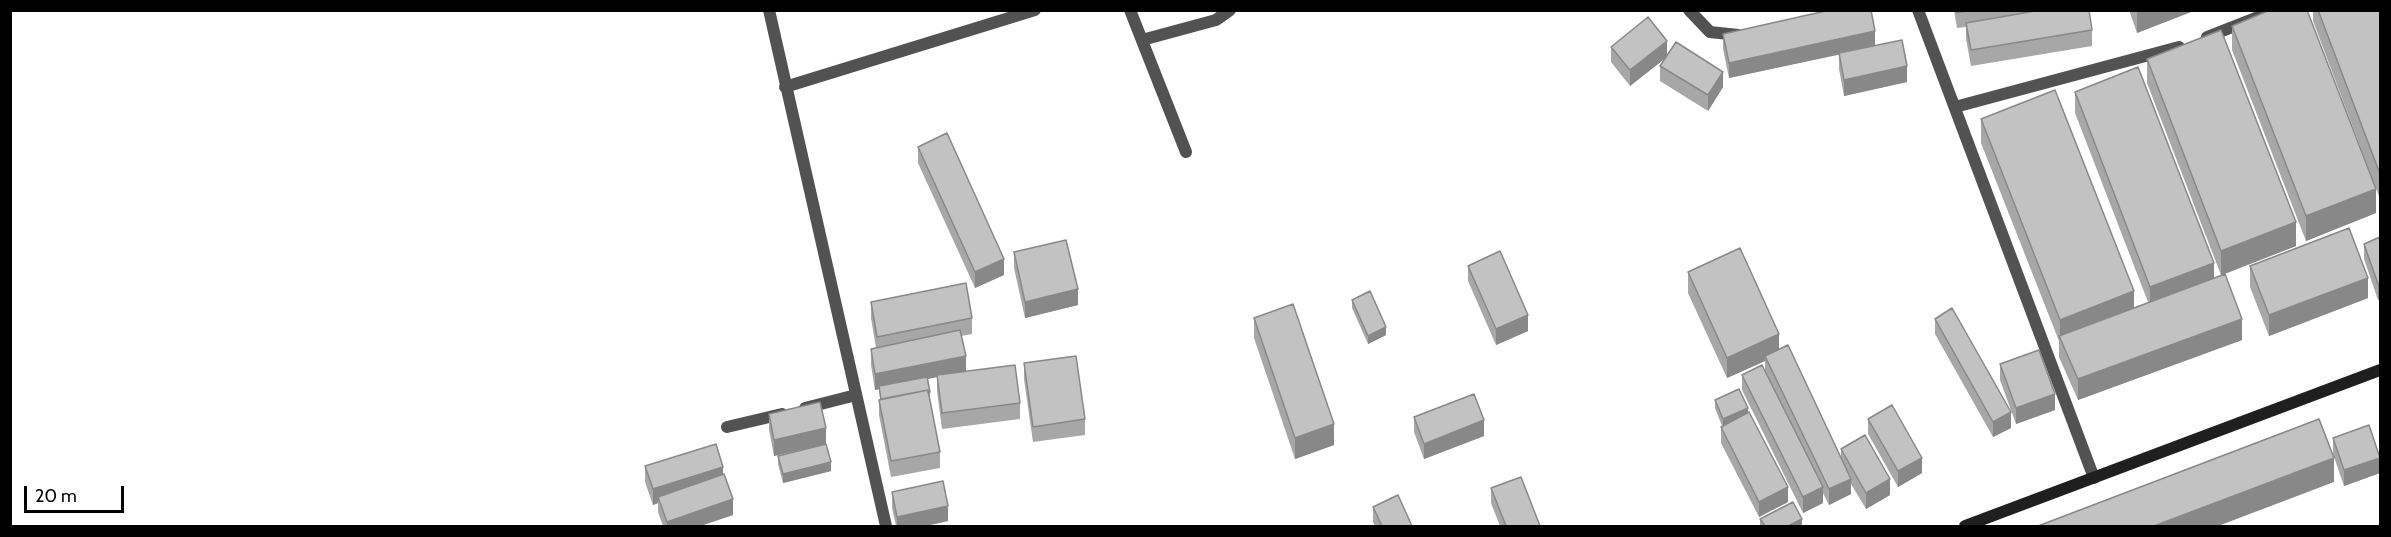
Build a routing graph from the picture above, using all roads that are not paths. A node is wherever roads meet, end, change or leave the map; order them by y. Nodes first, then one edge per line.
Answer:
1 (769, 10) edge
2 (1035, 10) edge
3 (1131, 10) edge
4 (1230, 10) edge
5 (1689, 10) edge
6 (1918, 10) edge
7 (2276, 10) edge
8 (1749, 33) edge
9 (1142, 40) junction
10 (785, 87) junction
11 (1955, 107) junction
12 (1186, 152) dead end
13 (2380, 370) edge
14 (856, 395) junction
15 (727, 427) dead end
16 (2094, 478) junction
17 (886, 526) edge
18 (1965, 526) edge

1 - 10 street
2 - 10 street
3 - 9 street
4 - 9 street
5 - 8 street
6 - 11 street
7 - 11 street
9 - 12 street
10 - 14 street
11 - 16 street
13 - 16 main road
14 - 15 street
14 - 17 street
16 - 18 main road

